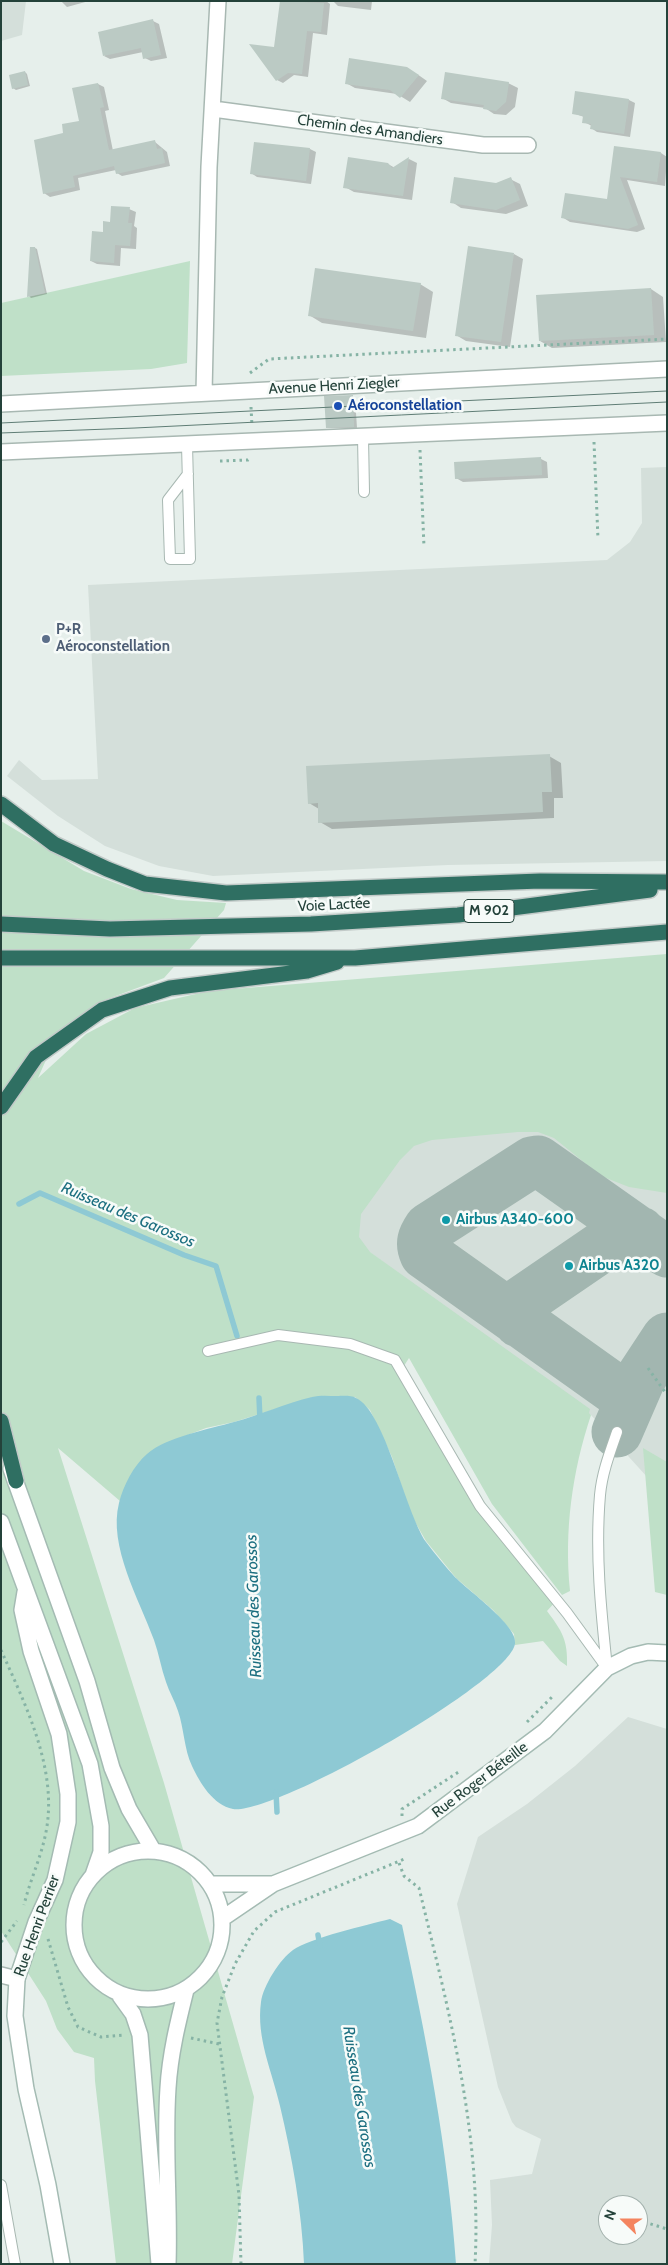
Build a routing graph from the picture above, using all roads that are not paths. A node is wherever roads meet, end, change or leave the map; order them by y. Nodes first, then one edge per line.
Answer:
1 (218, 1) edge
2 (213, 109) junction
3 (528, 146) dead end
4 (667, 369) edge
5 (204, 393) junction
6 (1, 404) edge
7 (667, 423) edge
8 (363, 437) junction
9 (187, 445) junction
10 (1, 452) edge
11 (188, 474) junction
12 (364, 492) dead end
13 (1, 804) edge
14 (667, 882) edge
15 (667, 888) edge
16 (1, 924) edge
17 (667, 932) edge
18 (1, 958) edge
19 (355, 958) junction
20 (1, 1108) edge
21 (208, 1351) dead end
22 (1, 1421) edge
23 (617, 1432) dead end
24 (1, 1448) edge
25 (16, 1481) junction
26 (1, 1522) edge
27 (25, 1592) junction
28 (667, 1653) edge
29 (607, 1668) junction
30 (154, 1850) junction
31 (93, 1875) junction
32 (211, 1884) junction
33 (273, 1884) junction
34 (223, 1918) junction
35 (1, 1975) edge
36 (17, 1979) junction
37 (186, 1990) junction
38 (120, 1996) junction
39 (1, 2184) edge
40 (15, 2264) edge
41 (62, 2264) edge
42 (159, 2264) edge
43 (168, 2264) edge

1 - 2 street
2 - 3 street, Chemin des Amandiers
2 - 5 street
4 - 5 street, Avenue Henri Ziegler
5 - 6 street, Avenue Henri Ziegler
7 - 8 street
8 - 9 street
8 - 12 lane
9 - 10 street
9 - 11 lane
11 - 11 lane
13 - 14 highway
15 - 16 highway, Voie Lactée / M 902
17 - 19 highway, M 902
18 - 19 highway, M 902
19 - 20 highway
21 - 29 lane
22 - 25 highway
23 - 29 lane
24 - 25 street
25 - 30 street
26 - 27 street
27 - 31 street
27 - 36 street, Rue Henri Perrier
28 - 29 street, Rue Roger Béteille
29 - 33 street, Rue Roger Béteille
30 - 31 street
30 - 32 street
31 - 38 street
32 - 33 street, Rue Roger Béteille
32 - 34 street
33 - 34 street, Rue Roger Béteille
34 - 37 street
35 - 36 street
36 - 41 street, Rue Henri Perrier
37 - 38 street
37 - 43 street
38 - 42 street
39 - 40 lane

